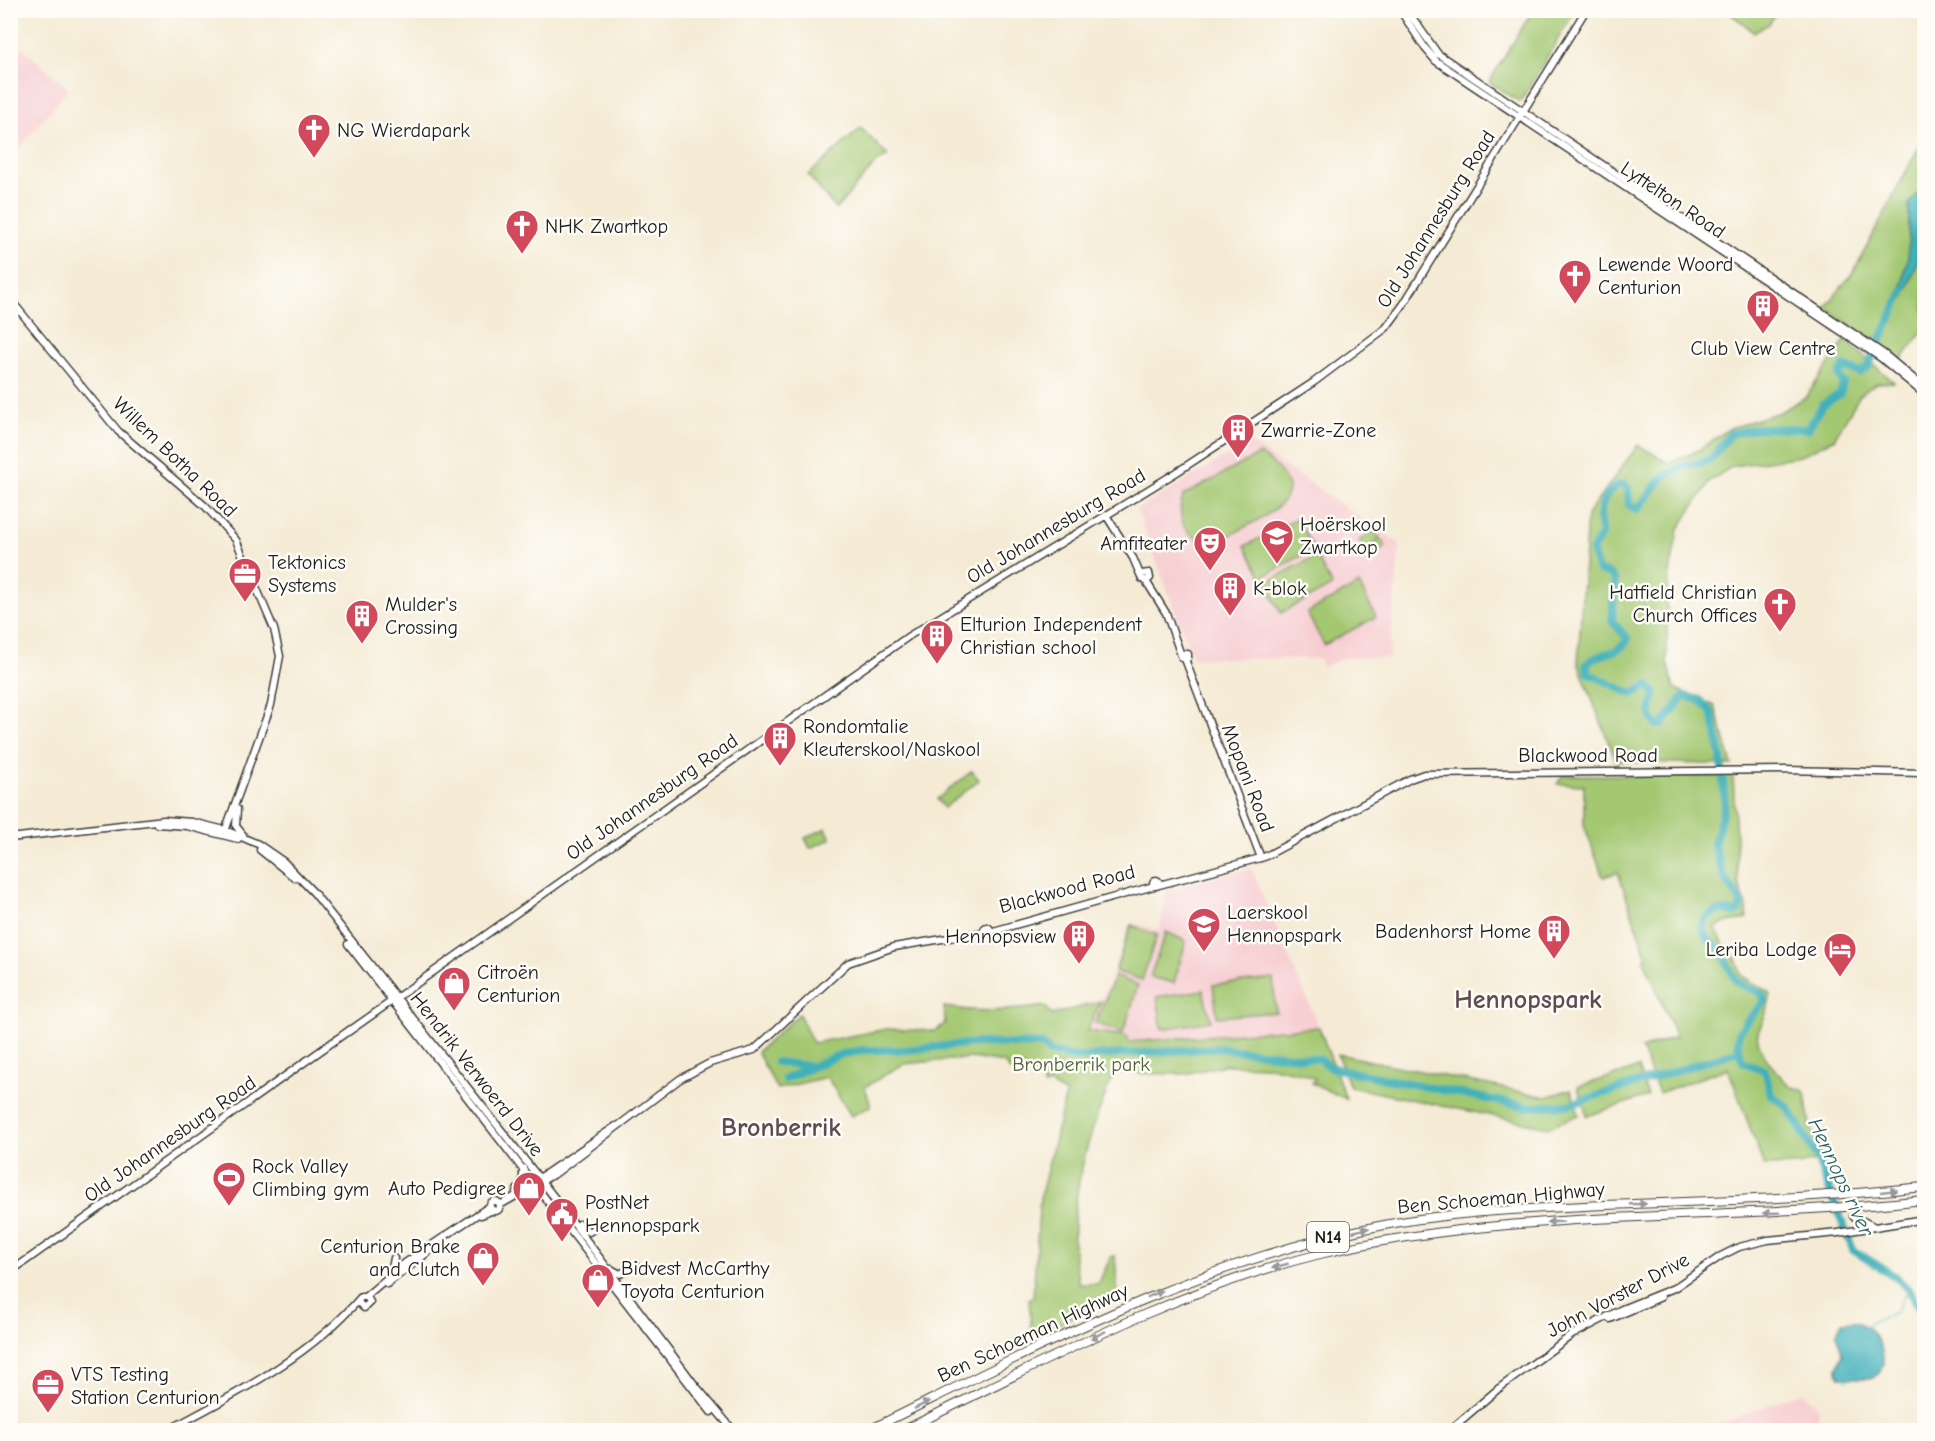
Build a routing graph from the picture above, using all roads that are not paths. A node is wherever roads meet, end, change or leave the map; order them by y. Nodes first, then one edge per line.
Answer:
1 (1400, 10) edge
2 (1407, 10) edge
3 (1586, 10) edge
4 (1521, 114) junction
5 (10, 299) edge
6 (1882, 356) junction
7 (1924, 388) edge
8 (1924, 394) edge
9 (1108, 514) junction
10 (1086, 527) junction
11 (1119, 534) junction
12 (1144, 573) junction
13 (1924, 773) edge
14 (238, 800) junction
15 (225, 832) junction
16 (10, 838) edge
17 (248, 840) junction
18 (1260, 857) junction
19 (394, 999) junction
20 (618, 1125) junction
21 (580, 1150) junction
22 (571, 1162) junction
23 (522, 1167) junction
24 (554, 1168) junction
25 (538, 1182) junction
26 (1924, 1187) edge
27 (516, 1192) junction
28 (554, 1197) junction
29 (1924, 1200) edge
30 (499, 1204) junction
31 (491, 1208) junction
32 (1853, 1216) dead end
33 (1924, 1221) edge
34 (604, 1223) dead end
35 (1880, 1227) junction
36 (1856, 1232) junction
37 (585, 1240) junction
38 (431, 1250) junction
39 (394, 1258) dead end
40 (401, 1267) junction
41 (10, 1272) edge
42 (389, 1277) junction
43 (621, 1287) junction
44 (368, 1299) junction
45 (360, 1305) junction
46 (168, 1431) edge
47 (731, 1431) edge
48 (869, 1431) edge
49 (904, 1431) edge
50 (1452, 1431) edge

1 - 4 main road
2 - 4 main road
3 - 4 main road, Old Johannesburg Road
4 - 6 main road, Lyttelton Road
4 - 9 main road, Old Johannesburg Road
5 - 14 main road, Willem Botha Road
6 - 7 main road, Lyttelton Road
6 - 8 main road, Lyttelton Road
9 - 10 main road, Old Johannesburg Road
9 - 11 main road
9 - 12 main road
10 - 11 main road
10 - 19 main road, Old Johannesburg Road
11 - 12 main road
12 - 18 main road, Mopani Road
13 - 18 main road, Blackwood Road
14 - 15 main road, Willem Botha Road
14 - 17 main road
15 - 16 main road, Hendrik Verwoerd Drive
15 - 17 main road, Hendrik Verwoerd Drive
15 - 19 main road, Hendrik Verwoerd Drive
17 - 19 main road, Hendrik Verwoerd Drive
18 - 20 main road, Blackwood Road
19 - 23 main road, Hendrik Verwoerd Drive
19 - 25 main road, Hendrik Verwoerd Drive
19 - 41 main road, Old Johannesburg Road
20 - 21 main road
20 - 22 main road
21 - 22 main road
21 - 24 main road
22 - 24 main road
22 - 25 main road
23 - 25 main road, Hendrik Verwoerd Drive
23 - 27 main road
24 - 25 main road
25 - 27 main road
25 - 28 main road, Hendrik Verwoerd Drive
25 - 30 main road
25 - 47 main road, Hendrik Verwoerd Drive
48 -> 26 highway, Ben Schoeman Highway / N14
27 - 30 main road
28 - 34 main road
28 - 37 main road, Hendrik Verwoerd Drive
29 -> 49 highway, Ben Schoeman Highway / N14
30 - 31 main road
31 - 38 main road
31 - 40 main road
32 - 35 main road
33 - 35 main road
33 - 36 main road
35 - 36 main road
36 - 50 main road, John Vorster Drive
37 - 43 main road, Hendrik Verwoerd Drive
37 - 43 main road
38 - 40 main road
38 - 44 main road
39 - 42 main road
40 - 42 main road
42 - 44 main road
43 - 47 main road, Hendrik Verwoerd Drive
44 - 45 main road
44 - 45 main road
45 - 46 main road

